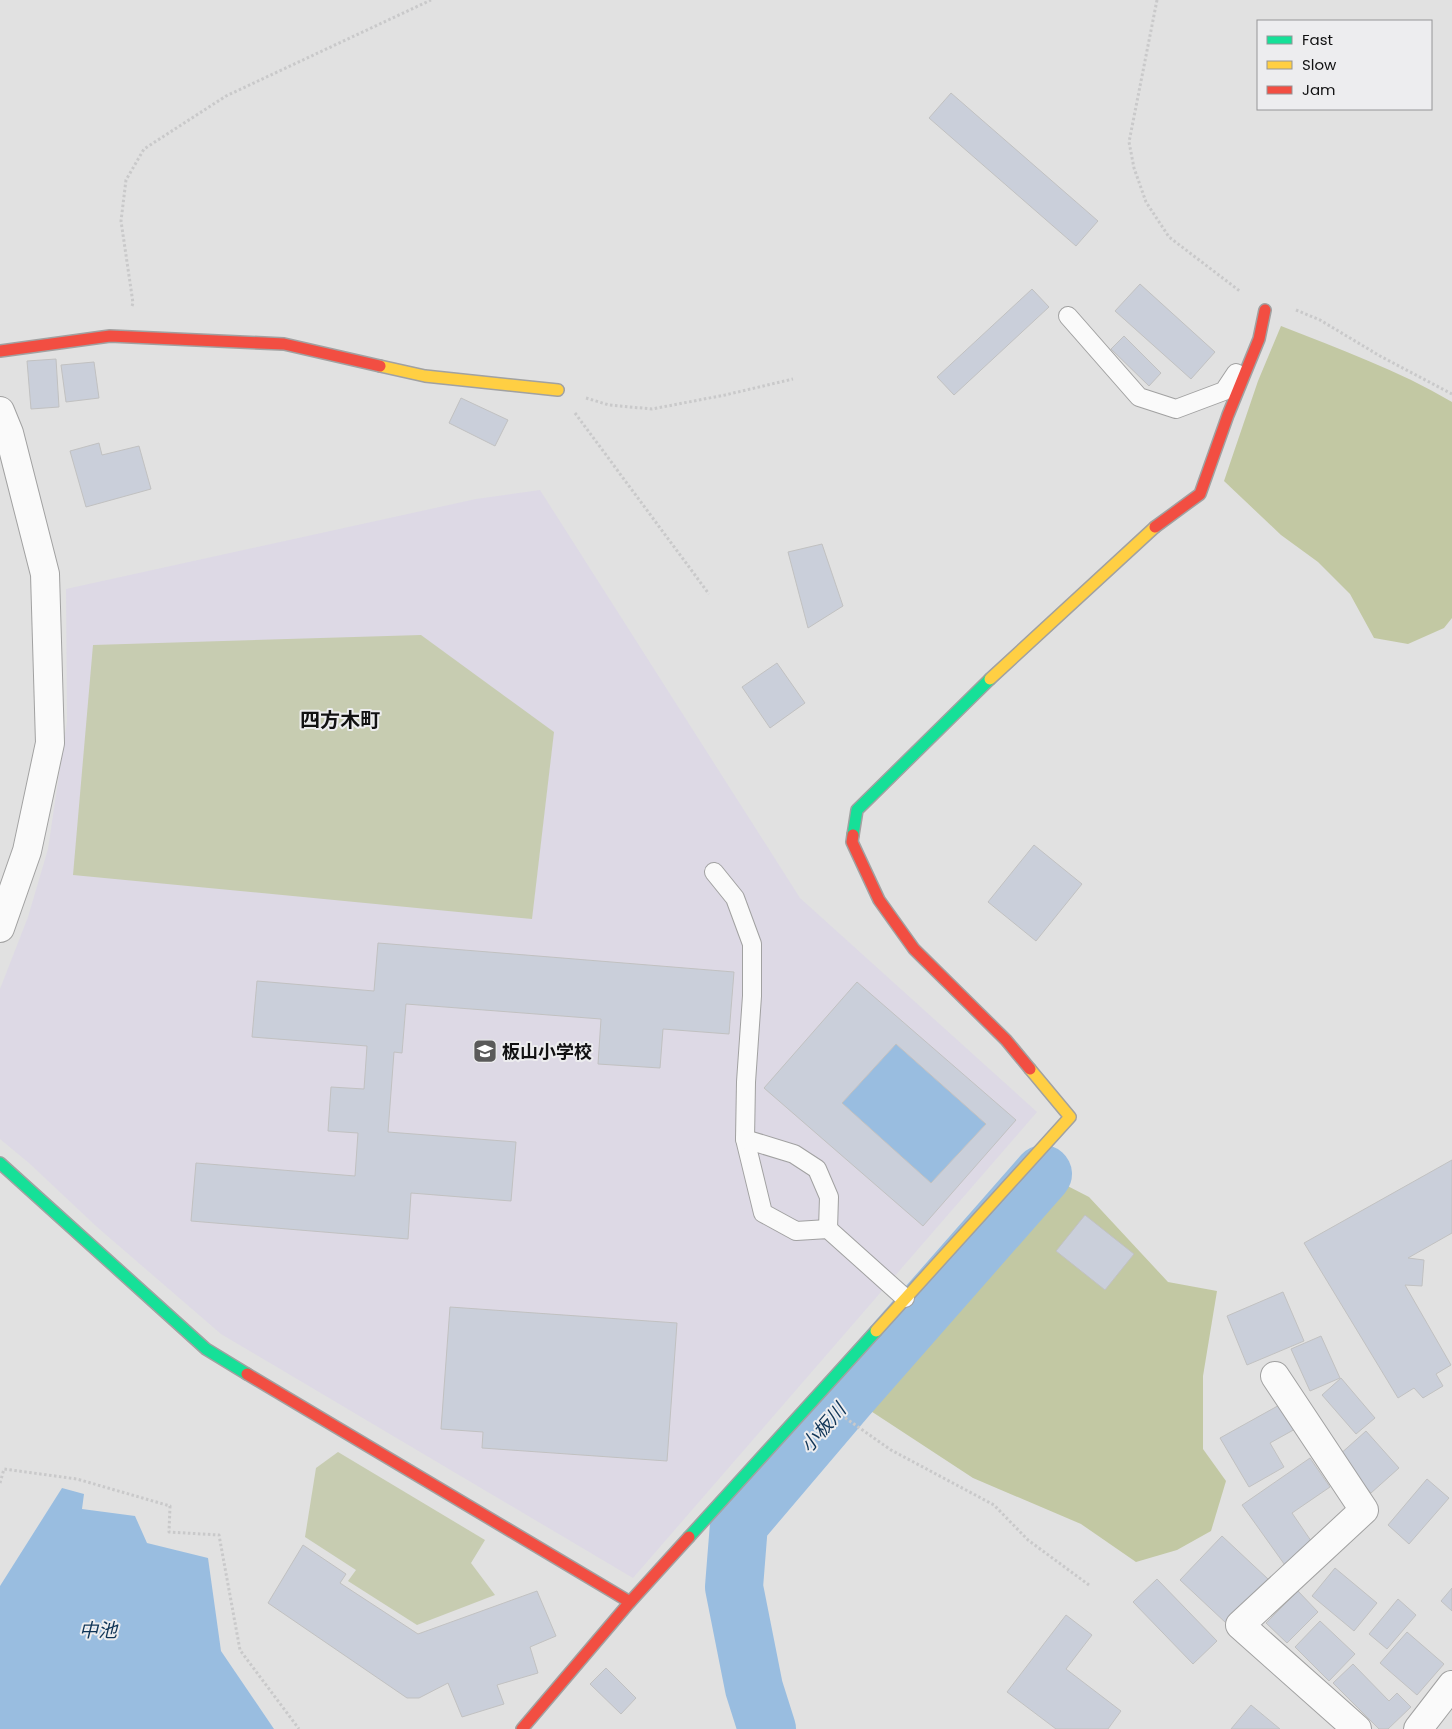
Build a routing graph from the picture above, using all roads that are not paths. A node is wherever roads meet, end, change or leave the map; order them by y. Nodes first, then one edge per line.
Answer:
1 (1265, 310) road end
2 (1068, 316) dead end
3 (1259, 339) junction
4 (0, 351) edge
5 (558, 390) road end
6 (0, 411) edge
7 (714, 872) dead end
8 (0, 928) edge
9 (746, 1139) junction
10 (0, 1163) edge
11 (828, 1229) junction
12 (906, 1298) junction
13 (1275, 1376) dead end
14 (630, 1602) junction
15 (1452, 1686) edge
16 (522, 1729) edge
17 (1357, 1729) edge
18 (1418, 1729) edge

1 - 3 street
2 - 3 lane
3 - 12 street
4 - 5 street
6 - 8 street
7 - 9 lane
9 - 11 lane
9 - 11 lane
10 - 14 street
11 - 12 lane
12 - 14 street
13 - 17 street
14 - 16 street
15 - 18 street

